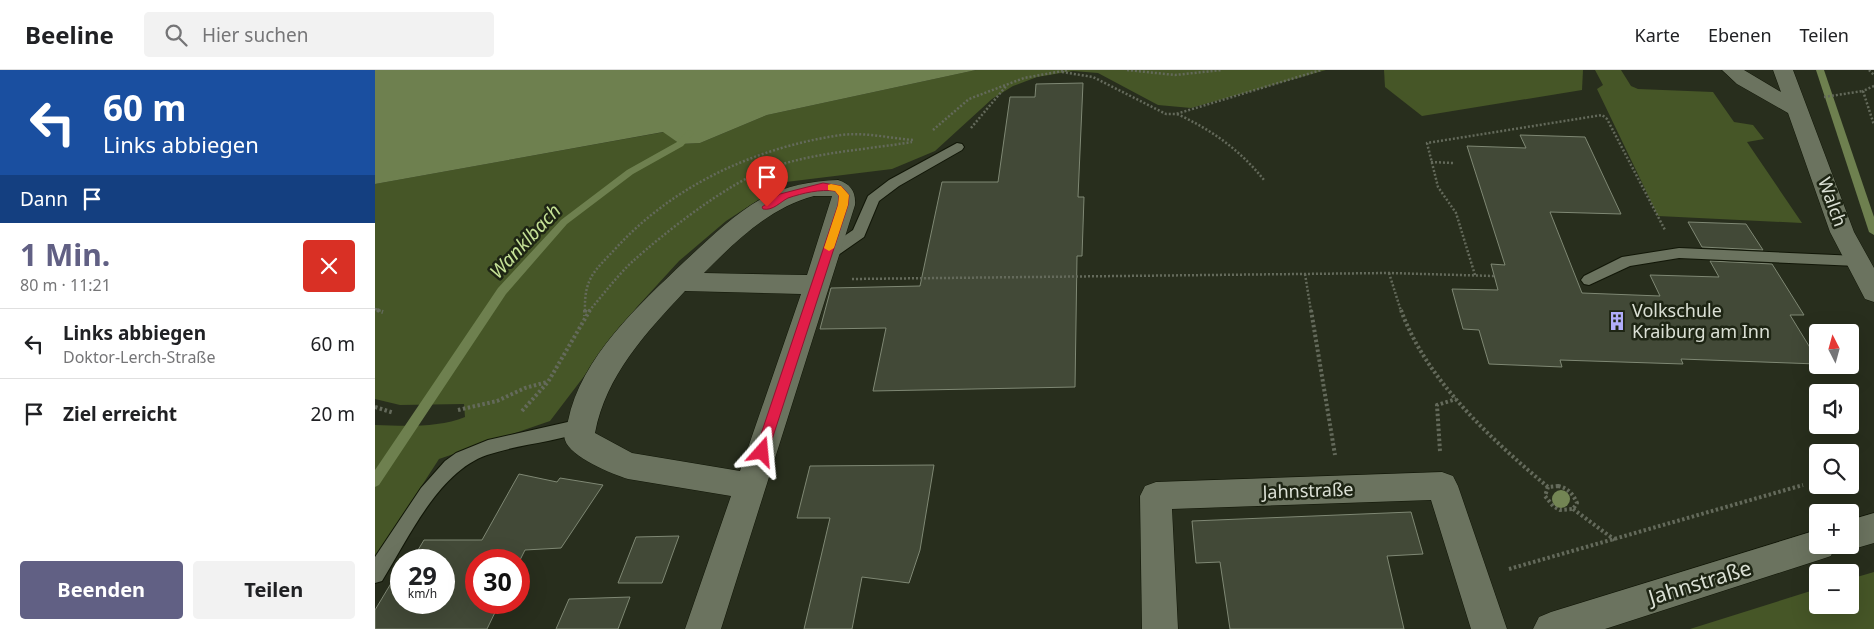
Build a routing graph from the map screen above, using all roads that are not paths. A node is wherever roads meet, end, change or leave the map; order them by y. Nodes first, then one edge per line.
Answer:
1 (1732, 70) edge
2 (1783, 70) edge
3 (1796, 109) junction
4 (957, 147) road end
5 (826, 256) junction
6 (1857, 261) junction
7 (1589, 280) dead end
8 (679, 282) junction
9 (817, 282) junction
10 (1874, 292) edge
11 (581, 426) junction
12 (751, 486) junction
13 (1874, 528) edge
14 (1859, 532) edge
15 (1809, 548) edge
16 (375, 574) edge
17 (703, 629) edge
18 (1160, 629) edge
19 (1489, 629) edge
20 (1551, 629) edge

1 - 3 street
2 - 3 street, Walch
3 - 6 street, Walch
4 - 5 lane
5 - 8 street
5 - 9 street
6 - 7 lane
6 - 10 street, Walch
8 - 9 street
8 - 11 street
9 - 12 street
11 - 12 street
11 - 16 lane
12 - 17 street
13 - 14 street
15 - 20 street, Jahnstraße
18 - 19 street, Jahnstraße

